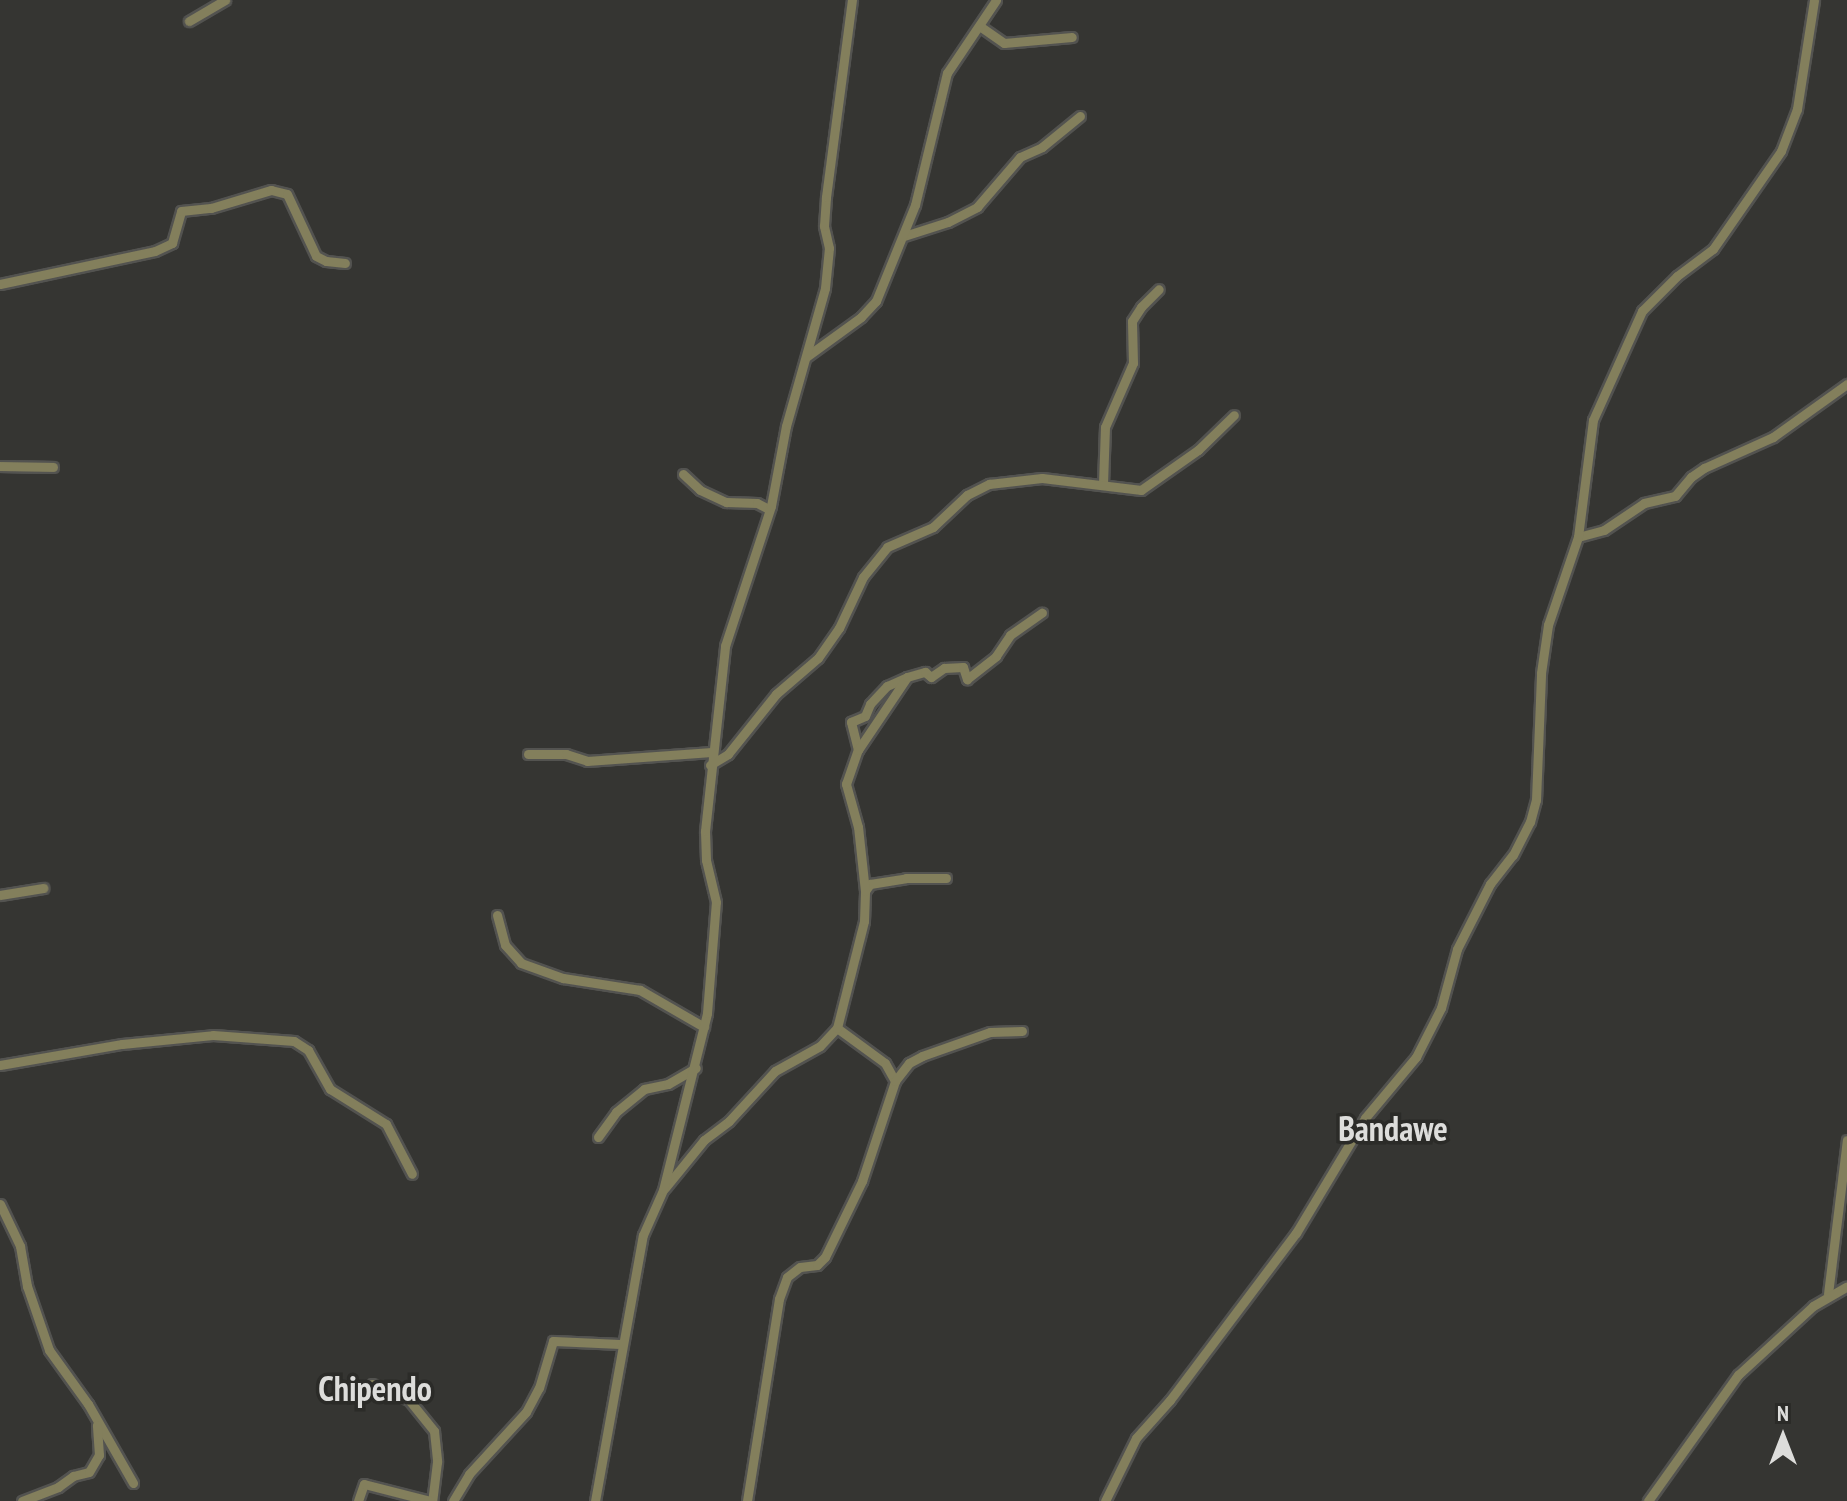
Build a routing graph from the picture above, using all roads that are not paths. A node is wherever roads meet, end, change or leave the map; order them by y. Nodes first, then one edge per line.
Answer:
1 (225, 0) edge
2 (852, 0) edge
3 (996, 0) edge
4 (1814, 0) edge
5 (189, 21) dead end
6 (981, 27) junction
7 (1072, 37) dead end
8 (1080, 116) dead end
9 (904, 236) junction
10 (345, 263) dead end
11 (0, 284) edge
12 (1159, 289) dead end
13 (806, 357) junction
14 (1847, 384) edge
15 (1234, 415) dead end
16 (0, 466) edge
17 (53, 467) dead end
18 (683, 474) dead end
19 (1103, 484) junction
20 (769, 509) junction
21 (1578, 537) junction
22 (1042, 613) dead end
23 (907, 677) junction
24 (858, 750) junction
25 (712, 752) junction
26 (528, 754) dead end
27 (710, 765) junction
28 (946, 878) dead end
29 (43, 888) dead end
30 (865, 891) junction
31 (0, 895) edge
32 (497, 915) dead end
33 (704, 1027) junction
34 (837, 1028) junction
35 (1022, 1031) dead end
36 (0, 1065) edge
37 (696, 1068) junction
38 (895, 1081) junction
39 (598, 1137) dead end
40 (1847, 1140) edge
41 (412, 1174) dead end
42 (663, 1190) junction
43 (0, 1204) edge
44 (1847, 1286) edge
45 (1828, 1294) junction
46 (621, 1344) junction
47 (372, 1384) dead end
48 (97, 1421) junction
49 (133, 1483) dead end
50 (22, 1501) edge
51 (358, 1501) edge
52 (431, 1501) edge
53 (453, 1501) edge
54 (595, 1501) edge
55 (747, 1501) edge
56 (1105, 1501) edge
57 (1648, 1501) edge

1 - 5 street
2 - 13 street
3 - 6 street
4 - 21 street
6 - 7 street
6 - 9 street
8 - 9 street
9 - 13 street
10 - 11 street
12 - 19 street
13 - 20 street
14 - 21 street
15 - 19 street
16 - 17 street
18 - 20 street
19 - 27 street
20 - 25 street
21 - 56 street
22 - 23 street
23 - 24 street
23 - 24 street
24 - 30 street
25 - 26 street
25 - 27 street
27 - 33 street
28 - 30 street
29 - 31 street
30 - 34 street
32 - 33 street
33 - 37 street
34 - 38 street
34 - 42 street
35 - 38 street
36 - 41 street
37 - 39 street
37 - 42 street
38 - 55 street
40 - 45 street
42 - 46 street
43 - 48 street
44 - 45 street
45 - 57 street
46 - 53 street
46 - 54 street
47 - 52 street
48 - 49 street
48 - 50 street
51 - 52 street

